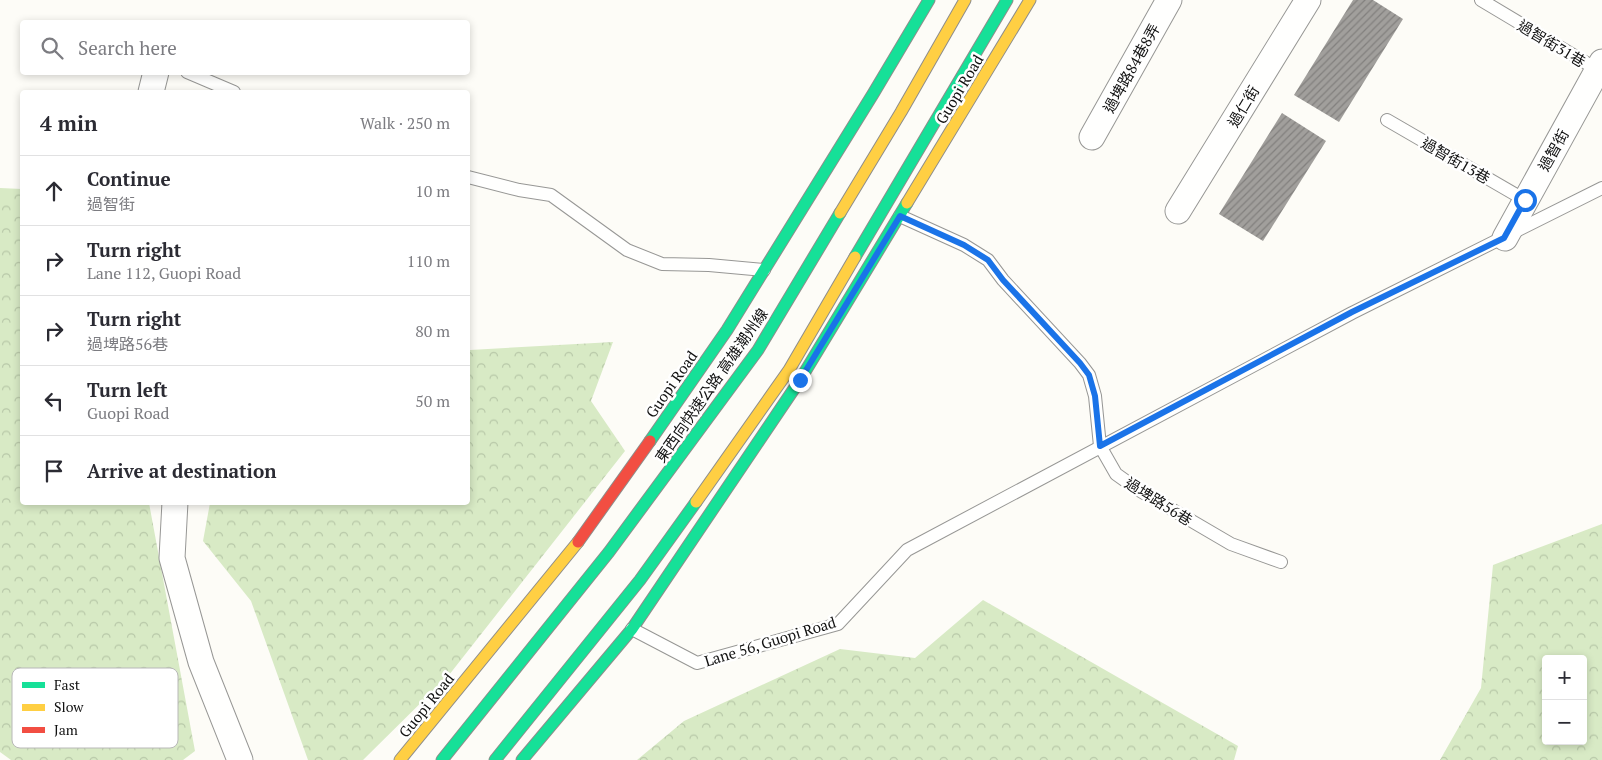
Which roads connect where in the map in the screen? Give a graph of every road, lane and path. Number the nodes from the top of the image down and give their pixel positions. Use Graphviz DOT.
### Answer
graph roads {
  1 [pos="929,0"];
  2 [pos="965,0"];
  3 [pos="1006,0"];
  4 [pos="1030,0"];
  5 [pos="1169,0"];
  6 [pos="1308,0"];
  7 [pos="1481,0"];
  8 [pos="1600,66"];
  9 [pos="155,75"];
  10 [pos="194,75"];
  11 [pos="152,90"];
  12 [pos="229,90"];
  13 [pos="1387,120"];
  14 [pos="1092,137"];
  15 [pos="470,178"];
  16 [pos="1602,188"];
  17 [pos="1525,200"];
  18 [pos="1178,211"];
  19 [pos="900,216"];
  20 [pos="1504,238"];
  21 [pos="764,270"];
  22 [pos="1100,446"];
  23 [pos="175,505"];
  24 [pos="1281,562"];
  25 [pos="632,629"];
  26 [pos="240,760"];
  27 [pos="400,760"];
  28 [pos="442,760"];
  29 [pos="495,760"];
  30 [pos="522,760"];
  1 -- 21 [label="main road, Guopi Road"];
  2 -- 28 [label="main road, 東西向快速公路 高雄潮州線"];
  3 -- 29 [label="main road"];
  4 -- 19 [label="main road, Guopi Road"];
  5 -- 14 [label="street, 過埤路84巷8弄"];
  6 -- 18 [label="street, 過仁街"];
  7 -- 8 [label="lane, 過智街31巷"];
  8 -- 17 [label="street, 過智街"];
  9 -- 11 [label="street"];
  10 -- 12 [label="lane"];
  13 -- 17 [label="lane, 過智街13巷"];
  15 -- 21 [label="lane"];
  16 -- 20 [label="lane, Lane 56, Guopi Road"];
  17 -- 20 [label="street, 過智街"];
  19 -- 22 [label="lane, 過埤路56巷"];
  19 -- 25 [label="main road, Guopi Road"];
  20 -- 22 [label="lane, Lane 56, Guopi Road"];
  21 -- 27 [label="main road, Guopi Road"];
  22 -- 24 [label="lane, 過埤路56巷"];
  22 -- 25 [label="lane, Lane 56, Guopi Road"];
  23 -- 26 [label="street"];
  25 -- 30 [label="main road, Guopi Road"];
}
